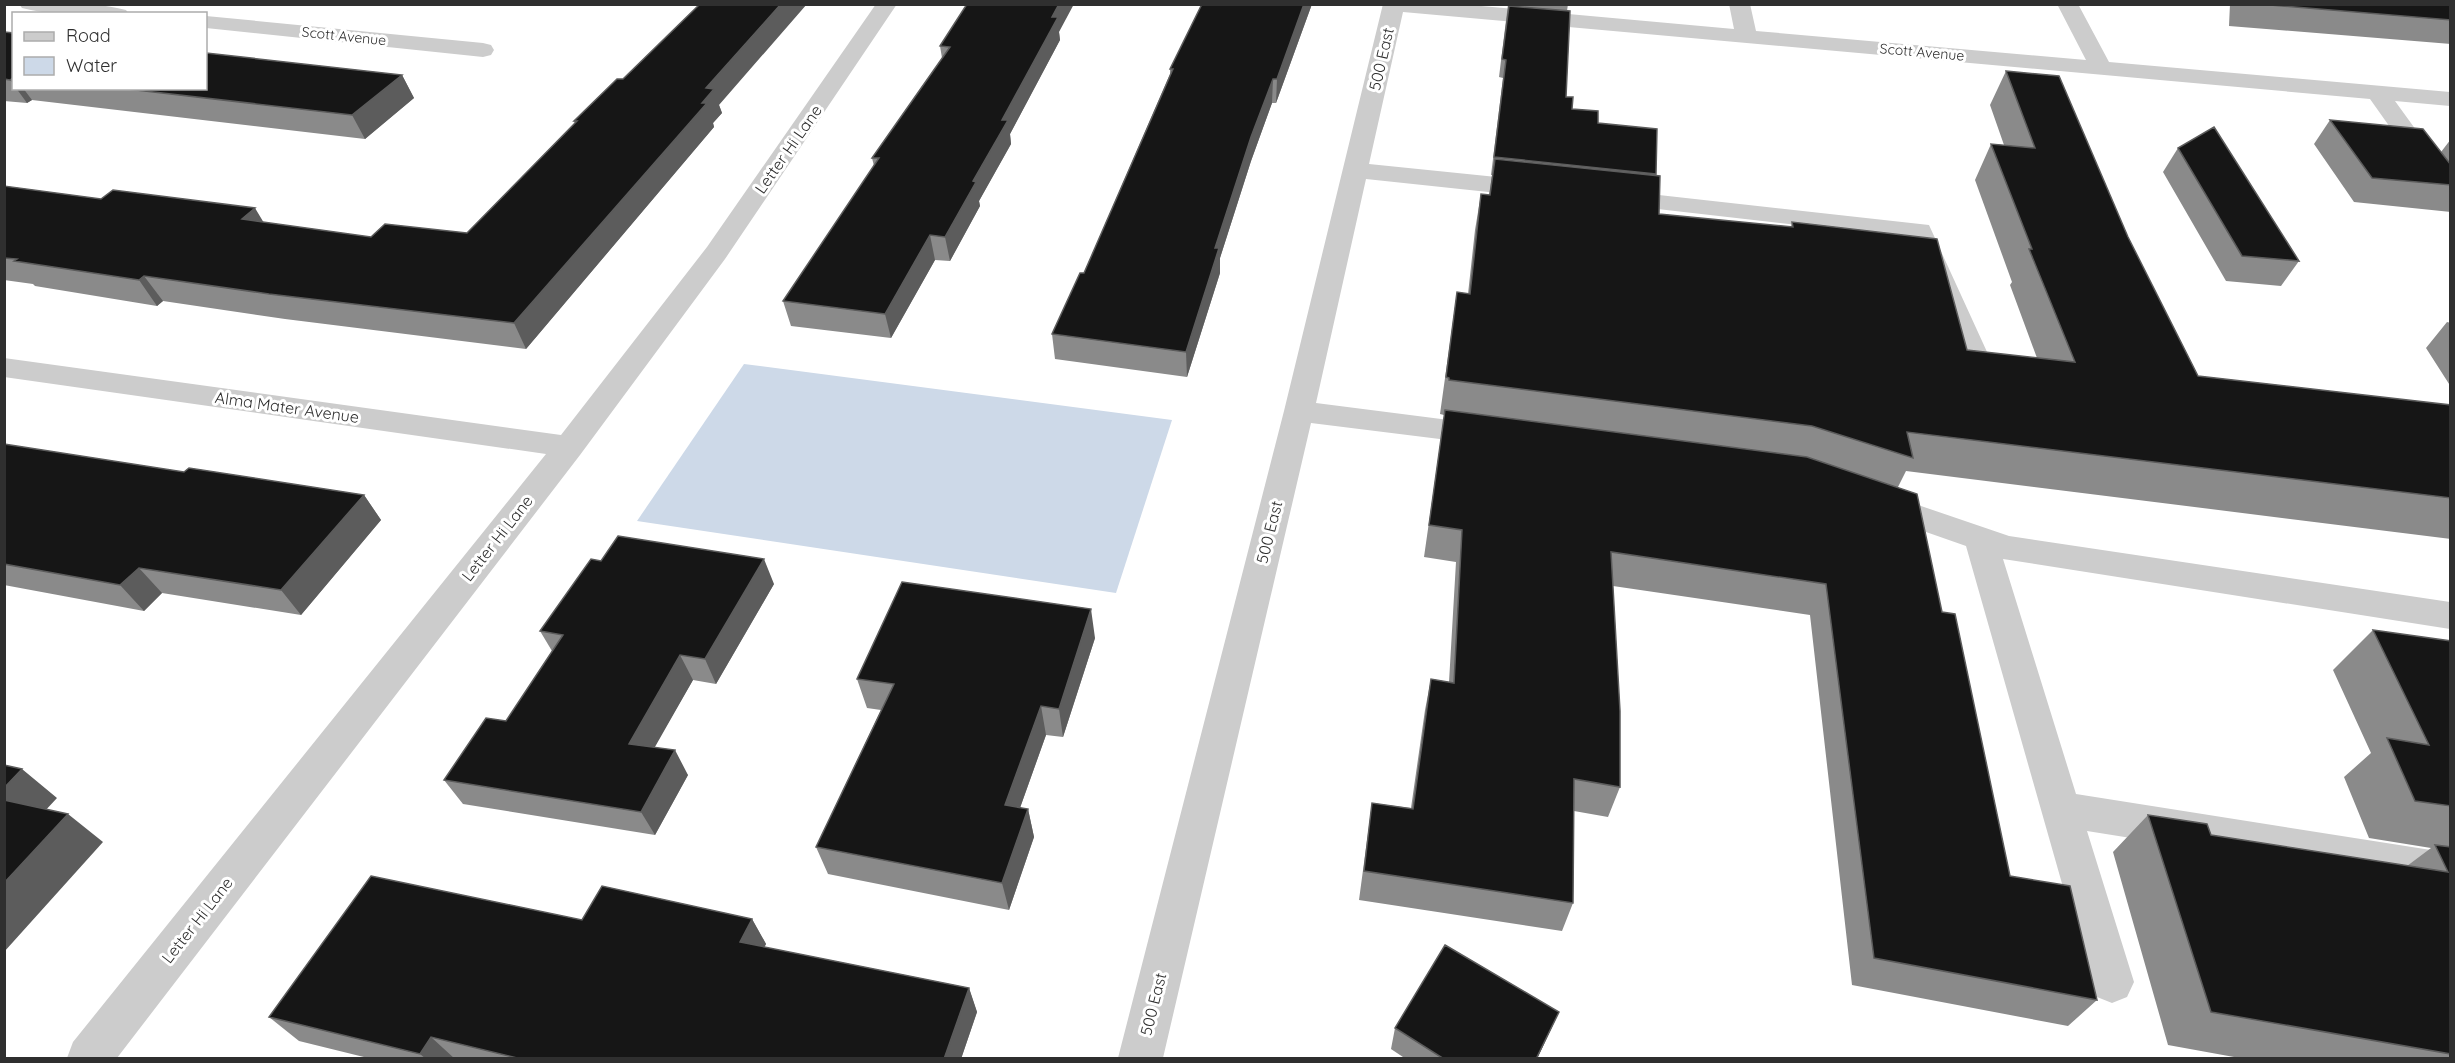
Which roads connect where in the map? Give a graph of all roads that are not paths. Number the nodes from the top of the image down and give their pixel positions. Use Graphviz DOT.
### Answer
graph roads {
  1 [pos="29,4"];
  2 [pos="887,4"];
  3 [pos="1739,4"];
  4 [pos="2067,4"];
  5 [pos="1394,5"];
  6 [pos="101,12"];
  7 [pos="207,22"];
  8 [pos="1746,36"];
  9 [pos="483,50"];
  10 [pos="2101,68"];
  11 [pos="2378,92"];
  12 [pos="2451,99"];
  13 [pos="1355,170"];
  14 [pos="1556,192"];
  15 [pos="2451,194"];
  16 [pos="1592,195"];
  17 [pos="1978,365"];
  18 [pos="4,367"];
  19 [pos="1299,411"];
  20 [pos="1522,440"];
  21 [pos="569,447"];
  22 [pos="1850,494"];
  23 [pos="1980,539"];
  24 [pos="2451,615"];
  25 [pos="2060,809"];
  26 [pos="2451,871"];
  27 [pos="2112,982"];
  28 [pos="89,1059"];
  29 [pos="1140,1059"];
  1 -- 6 [label="street"];
  2 -- 21 [label="street, Letter Hi Lane"];
  3 -- 8 [label="street"];
  4 -- 10 [label="street"];
  5 -- 8 [label="street, Scott Avenue"];
  5 -- 13 [label="street, 500 East"];
  7 -- 9 [label="street, Scott Avenue"];
  8 -- 10 [label="street, Scott Avenue"];
  10 -- 11 [label="street, Scott Avenue"];
  11 -- 12 [label="street, Scott Avenue"];
  11 -- 15 [label="street"];
  13 -- 14 [label="street"];
  13 -- 19 [label="street, 500 East"];
  16 -- 17 [label="street"];
  18 -- 21 [label="street, Alma Mater Avenue"];
  19 -- 20 [label="street"];
  19 -- 29 [label="street, 500 East"];
  21 -- 28 [label="street, Letter Hi Lane"];
  22 -- 23 [label="street"];
  23 -- 24 [label="street"];
  23 -- 25 [label="street"];
  25 -- 26 [label="street"];
  25 -- 27 [label="street"];
}
